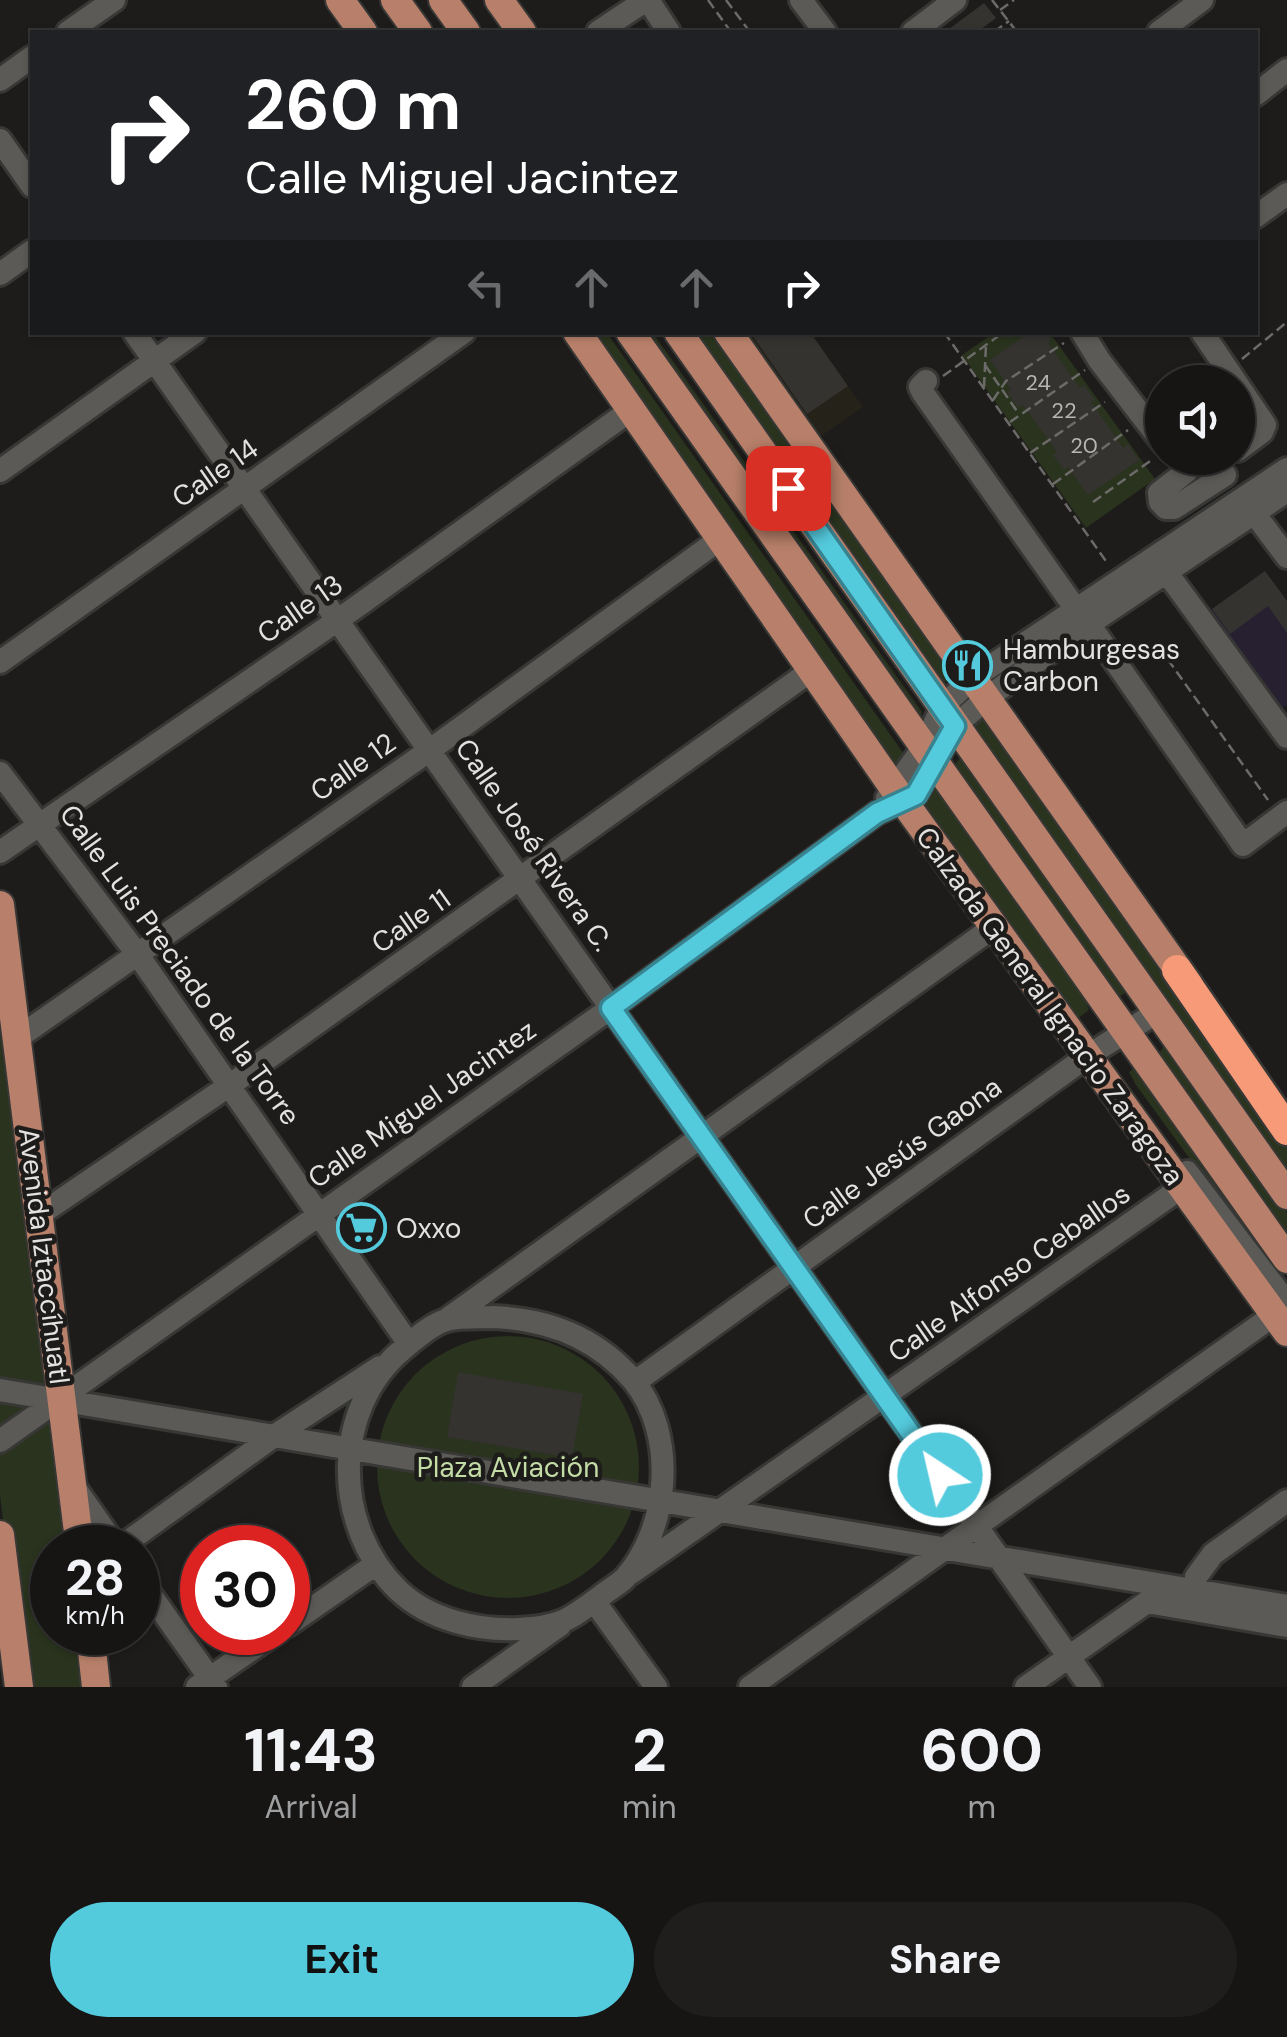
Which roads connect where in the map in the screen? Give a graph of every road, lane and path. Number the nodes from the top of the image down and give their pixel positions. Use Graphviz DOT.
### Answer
graph roads {
  1 [pos="114,0"];
  2 [pos="396,0"];
  3 [pos="443,0"];
  4 [pos="498,0"];
  5 [pos="647,0"];
  6 [pos="708,0"];
  7 [pos="726,0"];
  8 [pos="801,0"];
  9 [pos="955,0"];
  10 [pos="992,0"];
  11 [pos="1014,0"];
  12 [pos="1202,0"];
  13 [pos="1000,10"];
  14 [pos="922,17"];
  15 [pos="1009,21"];
  16 [pos="71,30"];
  17 [pos="417,30"];
  18 [pos="465,30"];
  19 [pos="520,30"];
  20 [pos="601,30"];
  21 [pos="669,30"];
  22 [pos="730,30"];
  23 [pos="748,30"];
  24 [pos="823,30"];
  25 [pos="997,30"];
  26 [pos="1016,30"];
  27 [pos="1162,30"];
  28 [pos="30,58"];
  29 [pos="1287,70"];
  30 [pos="0,80"];
  31 [pos="1258,92"];
  32 [pos="0,140"];
  33 [pos="30,183"];
  34 [pos="1287,194"];
  35 [pos="1258,216"];
  36 [pos="30,253"];
  37 [pos="0,274"];
  38 [pos="1287,322"];
  39 [pos="136,335"];
  40 [pos="191,335"];
  41 [pos="460,335"];
  42 [pos="579,335"];
  43 [pos="632,335"];
  44 [pos="680,335"];
  45 [pos="730,335"];
  46 [pos="946,335"];
  47 [pos="1000,335"];
  48 [pos="1204,335"];
  49 [pos="1073,337"];
  50 [pos="986,344"];
  51 [pos="1099,360"];
  52 [pos="964,361"];
  53 [pos="154,362"];
  54 [pos="985,364"];
  55 [pos="1225,365"];
  56 [pos="1235,365"];
  57 [pos="926,381"];
  58 [pos="984,388"];
  59 [pos="1001,388"];
  60 [pos="1123,389"];
  61 [pos="993,401"];
  62 [pos="630,410"];
  63 [pos="1255,410"];
  64 [pos="1020,415"];
  65 [pos="1144,418"];
  66 [pos="1008,423"];
  67 [pos="1255,437"];
  68 [pos="1030,453"];
  69 [pos="1145,465"];
  70 [pos="1287,468"];
  71 [pos="0,471"];
  72 [pos="1173,475"];
  73 [pos="1212,475"];
  74 [pos="1052,485"];
  75 [pos="244,489"];
  76 [pos="1287,491"];
  77 [pos="1093,502"];
  78 [pos="1254,513"];
  79 [pos="720,539"];
  80 [pos="1287,557"];
  81 [pos="1160,564"];
  82 [pos="1119,579"];
  83 [pos="1082,616"];
  84 [pos="338,620"];
  85 [pos="1159,647"];
  86 [pos="0,662"];
  87 [pos="812,670"];
  88 [pos="980,688"];
  89 [pos="948,716"];
  90 [pos="1287,736"];
  91 [pos="430,750"];
  92 [pos="929,757"];
  93 [pos="0,772"];
  94 [pos="899,795"];
  95 [pos="1284,815"];
  96 [pos="43,826"];
  97 [pos="0,852"];
  98 [pos="521,880"];
  99 [pos="0,905"];
  100 [pos="994,926"];
  101 [pos="138,956"];
  102 [pos="1177,970"];
  103 [pos="611,1008"];
  104 [pos="1158,1010"];
  105 [pos="1126,1032"];
  106 [pos="16,1039"];
  107 [pos="1088,1055"];
  108 [pos="230,1085"];
  109 [pos="1286,1109"];
  110 [pos="703,1137"];
  111 [pos="1181,1188"];
  112 [pos="1287,1195"];
  113 [pos="320,1213"];
  114 [pos="39,1215"];
  115 [pos="1240,1255"];
  116 [pos="1287,1259"];
  117 [pos="794,1268"];
  118 [pos="1283,1317"];
  119 [pos="446,1320"];
  120 [pos="409,1344"];
  121 [pos="387,1362"];
  122 [pos="634,1382"];
  123 [pos="0,1390"];
  124 [pos="886,1396"];
  125 [pos="62,1399"];
  126 [pos="274,1436"];
  127 [pos="0,1442"];
  128 [pos="348,1449"];
  129 [pos="71,1482"];
  130 [pos="661,1501"];
  131 [pos="1287,1501"];
  132 [pos="725,1509"];
  133 [pos="77,1525"];
  134 [pos="102,1525"];
  135 [pos="150,1525"];
  136 [pos="977,1528"];
  137 [pos="0,1535"];
  138 [pos="947,1549"];
  139 [pos="1040,1550"];
  140 [pos="999,1559"];
  141 [pos="376,1564"];
  142 [pos="624,1578"];
  143 [pos="1196,1578"];
  144 [pos="594,1601"];
  145 [pos="1285,1608"];
  146 [pos="5,1610"];
  147 [pos="310,1610"];
  148 [pos="160,1611"];
  149 [pos="560,1625"];
  150 [pos="93,1655"];
  151 [pos="246,1655"];
  152 [pos="1068,1657"];
  153 [pos="208,1684"];
  154 [pos="19,1687"];
  155 [pos="96,1687"];
  156 [pos="474,1687"];
  157 [pos="656,1687"];
  158 [pos="750,1687"];
  159 [pos="1026,1687"];
  160 [pos="1090,1687"];
  1 -- 16 [label="street"];
  2 -- 17 [label="main road"];
  3 -- 18 [label="main road"];
  4 -- 19 [label="main road"];
  5 -- 20 [label="street"];
  5 -- 21 [label="street"];
  6 -- 22 [label="path"];
  7 -- 23 [label="path"];
  8 -- 24 [label="street"];
  9 -- 14 [label="street"];
  10 -- 13 [label="path"];
  11 -- 13 [label="path"];
  12 -- 27 [label="street"];
  13 -- 15 [label="path"];
  15 -- 25 [label="path"];
  15 -- 26 [label="path"];
  28 -- 30 [label="street"];
  29 -- 31 [label="street"];
  32 -- 33 [label="street"];
  34 -- 35 [label="street"];
  36 -- 37 [label="street"];
  38 -- 56 [label="path"];
  39 -- 53 [label="street, Calle José Rivera C."];
  40 -- 53 [label="street"];
  41 -- 75 [label="street, Calle 14"];
  42 -- 62 [label="main road, Calzada General Ignacio Zaragoza"];
  43 -- 92 [label="main road, Calzada General Ignacio Zaragoza"];
  44 -- 89 [label="main road"];
  45 -- 88 [label="main road"];
  46 -- 52 [label="path"];
  47 -- 50 [label="path"];
  48 -- 55 [label="street"];
  49 -- 51 [label="street"];
  49 -- 59 [label="path"];
  50 -- 52 [label="path"];
  50 -- 54 [label="path"];
  51 -- 60 [label="street"];
  51 -- 64 [label="path"];
  52 -- 57 [label="path"];
  52 -- 58 [label="path"];
  53 -- 71 [label="street"];
  53 -- 75 [label="street, Calle José Rivera C."];
  54 -- 58 [label="path"];
  54 -- 59 [label="path"];
  57 -- 83 [label="street"];
  58 -- 61 [label="path"];
  59 -- 61 [label="path"];
  59 -- 64 [label="path"];
  60 -- 65 [label="street"];
  60 -- 68 [label="path"];
  61 -- 66 [label="path"];
  62 -- 79 [label="main road, Calzada General Ignacio Zaragoza"];
  62 -- 84 [label="street, Calle 13"];
  63 -- 67 [label="street"];
  64 -- 66 [label="path"];
  65 -- 74 [label="path"];
  66 -- 68 [label="path"];
  68 -- 74 [label="path"];
  69 -- 77 [label="path"];
  70 -- 81 [label="street"];
  72 -- 73 [label="street"];
  74 -- 82 [label="path"];
  75 -- 84 [label="street, Calle José Rivera C."];
  75 -- 86 [label="street, Calle 14"];
  76 -- 78 [label="street"];
  78 -- 80 [label="street"];
  78 -- 81 [label="street"];
  79 -- 87 [label="main road, Calzada General Ignacio Zaragoza"];
  79 -- 91 [label="street, Calle 12"];
  81 -- 82 [label="street"];
  81 -- 83 [label="street"];
  81 -- 90 [label="street"];
  82 -- 83 [label="street"];
  83 -- 88 [label="street"];
  83 -- 95 [label="street"];
  84 -- 91 [label="street, Calle José Rivera C."];
  84 -- 96 [label="street, Calle 13"];
  85 -- 95 [label="path"];
  87 -- 94 [label="main road, Calzada General Ignacio Zaragoza"];
  87 -- 98 [label="street, Calle 11"];
  88 -- 89 [label="street"];
  88 -- 102 [label="main road"];
  89 -- 92 [label="street, Calle Miguel Jacintez"];
  89 -- 104 [label="main road"];
  91 -- 98 [label="street, Calle José Rivera C."];
  91 -- 101 [label="street, Calle 12"];
  92 -- 94 [label="street, Calle Miguel Jacintez"];
  92 -- 105 [label="main road, Calzada General Ignacio Zaragoza"];
  93 -- 96 [label="street, Calle Luis Preciado de la Torre"];
  94 -- 100 [label="main road, Calzada General Ignacio Zaragoza"];
  94 -- 103 [label="street, Calle Miguel Jacintez"];
  96 -- 97 [label="street, Calle 13"];
  96 -- 101 [label="street, Calle Luis Preciado de la Torre"];
  98 -- 103 [label="street, Calle José Rivera C."];
  98 -- 108 [label="street, Calle 11"];
  99 -- 106 [label="main road, Avenida Iztaccíhuatl"];
  100 -- 107 [label="main road, Calzada General Ignacio Zaragoza"];
  100 -- 110 [label="street"];
  101 -- 106 [label="street, Calle 12"];
  101 -- 108 [label="street, Calle Luis Preciado de la Torre"];
  102 -- 109 [label="highway"];
  103 -- 110 [label="street, Calle José Rivera C."];
  103 -- 113 [label="street, Calle Miguel Jacintez"];
  104 -- 105 [label="street, Calle Jesús Gaona"];
  104 -- 112 [label="main road"];
  105 -- 107 [label="street, Calle Jesús Gaona"];
  105 -- 116 [label="main road, Calzada General Ignacio Zaragoza"];
  106 -- 114 [label="main road, Avenida Iztaccíhuatl"];
  107 -- 111 [label="main road, Calzada General Ignacio Zaragoza"];
  107 -- 115 [label="street"];
  107 -- 117 [label="street, Calle Jesús Gaona"];
  108 -- 113 [label="street, Calle Luis Preciado de la Torre"];
  108 -- 114 [label="street, Calle 11"];
  110 -- 117 [label="street, Calle José Rivera C."];
  110 -- 119 [label="street"];
  111 -- 115 [label="main road, Calzada General Ignacio Zaragoza"];
  111 -- 124 [label="street, Calle Alfonso Ceballos"];
  113 -- 120 [label="street, Calle Luis Preciado de la Torre"];
  113 -- 125 [label="street, Calle Miguel Jacintez"];
  114 -- 125 [label="main road, Avenida Iztaccíhuatl"];
  115 -- 118 [label="main road, Calzada General Ignacio Zaragoza"];
  117 -- 122 [label="street, Calle Jesús Gaona"];
  117 -- 124 [label="street, Calle José Rivera C."];
  118 -- 136 [label="street"];
  119 -- 120 [label="street"];
  119 -- 122 [label="street"];
  120 -- 121 [label="street"];
  121 -- 126 [label="street"];
  121 -- 128 [label="street"];
  122 -- 130 [label="street"];
  123 -- 125 [label="street"];
  124 -- 132 [label="street, Calle Alfonso Ceballos"];
  124 -- 136 [label="street, Calle José Rivera C."];
  125 -- 126 [label="street"];
  125 -- 127 [label="street, Calle Miguel Jacintez"];
  125 -- 129 [label="main road, Avenida Iztaccíhuatl"];
  126 -- 128 [label="street"];
  126 -- 135 [label="street"];
  128 -- 130 [label="street"];
  128 -- 141 [label="street"];
  129 -- 133 [label="main road, Avenida Iztaccíhuatl"];
  129 -- 134 [label="street"];
  130 -- 132 [label="street"];
  130 -- 142 [label="street"];
  131 -- 143 [label="street"];
  132 -- 138 [label="street"];
  132 -- 142 [label="street, Calle Alfonso Ceballos"];
  136 -- 138 [label="street"];
  136 -- 140 [label="street, Calle José Rivera C."];
  137 -- 146 [label="main road"];
  138 -- 140 [label="street"];
  138 -- 158 [label="street"];
  139 -- 143 [label="street"];
  140 -- 145 [label="street"];
  140 -- 152 [label="street, Calle José Rivera C."];
  141 -- 147 [label="street"];
  141 -- 149 [label="street"];
  142 -- 144 [label="street, Calle Alfonso Ceballos"];
  143 -- 145 [label="street"];
  144 -- 149 [label="street, Calle Alfonso Ceballos"];
  144 -- 157 [label="street"];
  145 -- 152 [label="street"];
  146 -- 154 [label="main road"];
  148 -- 153 [label="street"];
  149 -- 156 [label="street"];
  150 -- 155 [label="main road"];
  151 -- 153 [label="street"];
  152 -- 159 [label="street"];
  152 -- 160 [label="street, Calle José Rivera C."];
}
